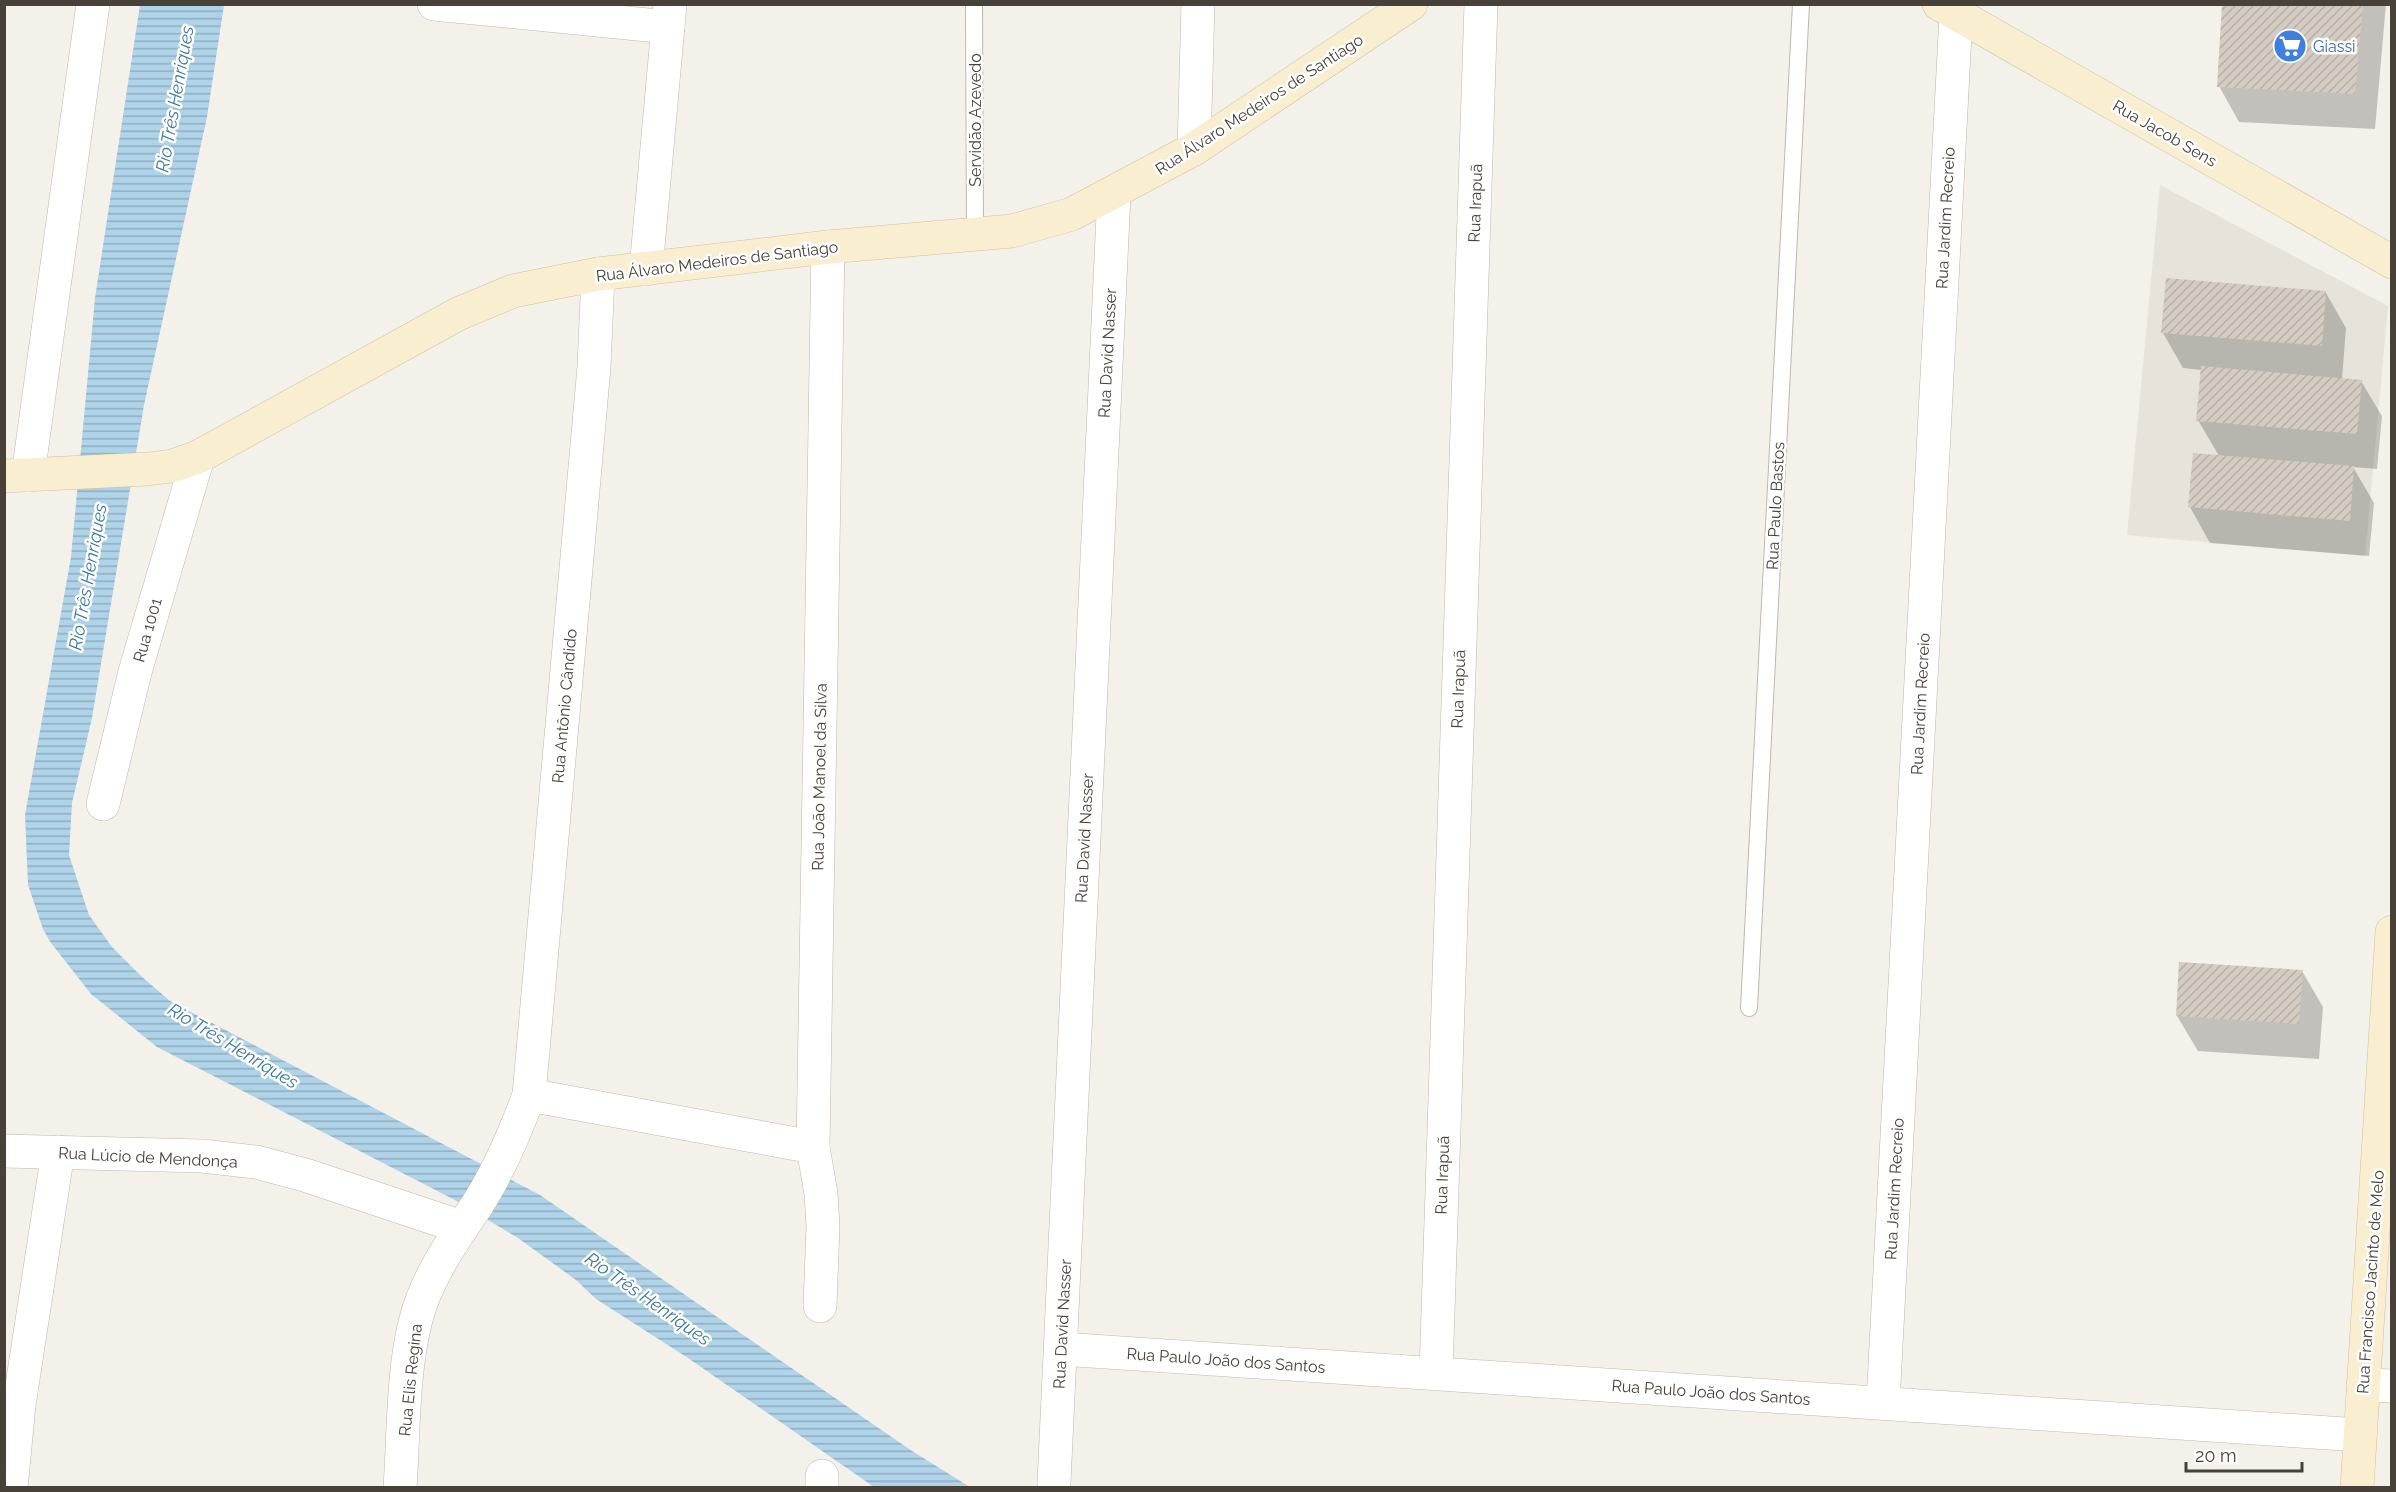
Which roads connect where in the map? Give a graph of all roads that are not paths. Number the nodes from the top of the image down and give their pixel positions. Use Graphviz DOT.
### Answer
graph roads {
  1 [pos="93,4"];
  2 [pos="434,4"];
  3 [pos="974,4"];
  4 [pos="1198,4"];
  5 [pos="1411,4"];
  6 [pos="1481,4"];
  7 [pos="1801,4"];
  8 [pos="1950,8"];
  9 [pos="669,16"];
  10 [pos="1194,149"];
  11 [pos="1114,194"];
  12 [pos="975,235"];
  13 [pos="828,247"];
  14 [pos="2391,262"];
  15 [pos="646,269"];
  16 [pos="598,274"];
  17 [pos="198,457"];
  18 [pos="29,474"];
  19 [pos="103,804"];
  20 [pos="2391,932"];
  21 [pos="1749,1008"];
  22 [pos="529,1095"];
  23 [pos="514,1135"];
  24 [pos="813,1147"];
  25 [pos="4,1151"];
  26 [pos="58,1152"];
  27 [pos="466,1220"];
  28 [pos="820,1306"];
  29 [pos="1061,1349"];
  30 [pos="1436,1373"];
  31 [pos="2377,1386"];
  32 [pos="1883,1403"];
  33 [pos="2360,1435"];
  34 [pos="1054,1483"];
  35 [pos="11,1488"];
  36 [pos="400,1488"];
  37 [pos="2357,1488"];
  1 -- 18 [label="street"];
  2 -- 9 [label="street"];
  3 -- 12 [label="lane, Servidão Azevedo"];
  4 -- 10 [label="street"];
  5 -- 10 [label="street, Rua Álvaro Medeiros de Santiago"];
  6 -- 30 [label="street, Rua Irapuã"];
  7 -- 21 [label="lane, Rua Paulo Bastos"];
  8 -- 14 [label="street, Rua Jacob Sens"];
  8 -- 32 [label="street, Rua Jardim Recreio"];
  9 -- 15 [label="street"];
  10 -- 11 [label="street, Rua Álvaro Medeiros de Santiago"];
  11 -- 12 [label="street, Rua Álvaro Medeiros de Santiago"];
  11 -- 29 [label="street, Rua David Nasser"];
  12 -- 13 [label="street, Rua Álvaro Medeiros de Santiago"];
  13 -- 15 [label="street, Rua Álvaro Medeiros de Santiago"];
  13 -- 24 [label="street, Rua João Manoel da Silva"];
  15 -- 16 [label="street, Rua Álvaro Medeiros de Santiago"];
  16 -- 17 [label="street, Rua Álvaro Medeiros de Santiago"];
  16 -- 22 [label="street, Rua Antônio Cândido"];
  17 -- 18 [label="street, Rua Álvaro Medeiros de Santiago"];
  17 -- 19 [label="street, Rua 1001"];
  20 -- 31 [label="street, Rua Francisco Jacinto de Melo"];
  22 -- 23 [label="street, Rua Antônio Cândido"];
  22 -- 24 [label="street"];
  23 -- 27 [label="street, Rua Elis Regina"];
  24 -- 28 [label="street, Rua João Manoel da Silva"];
  25 -- 26 [label="street, Rua Lúcio de Mendonça"];
  26 -- 27 [label="street, Rua Lúcio de Mendonça"];
  26 -- 35 [label="street"];
  27 -- 36 [label="street, Rua Elis Regina"];
  29 -- 30 [label="street, Rua Paulo João dos Santos"];
  29 -- 34 [label="street, Rua David Nasser"];
  30 -- 32 [label="street, Rua Paulo João dos Santos"];
  31 -- 33 [label="street, Rua Francisco Jacinto de Melo"];
  32 -- 33 [label="street, Rua Paulo João dos Santos"];
  33 -- 37 [label="street, Rua Francisco Jacinto de Melo"];
}
